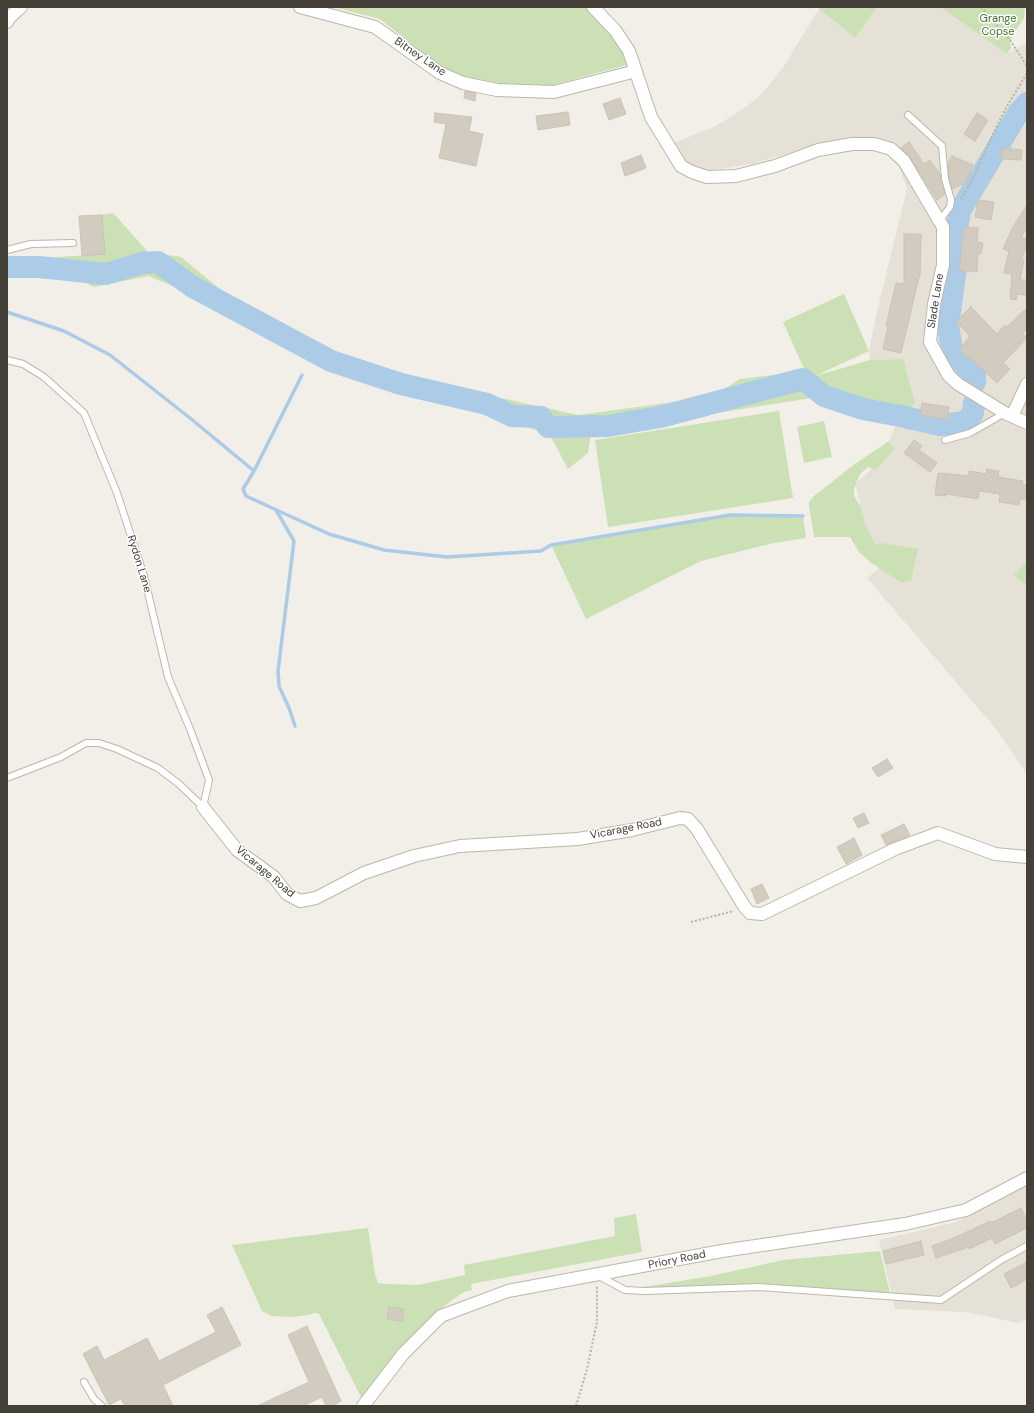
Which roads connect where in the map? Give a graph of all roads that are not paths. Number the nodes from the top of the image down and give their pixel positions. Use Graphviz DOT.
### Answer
graph roads {
  1 [pos="21,7"];
  2 [pos="300,7"];
  3 [pos="593,7"];
  4 [pos="7,22"];
  5 [pos="636,71"];
  6 [pos="908,115"];
  7 [pos="941,224"];
  8 [pos="73,243"];
  9 [pos="7,250"];
  10 [pos="7,360"];
  11 [pos="1027,384"];
  12 [pos="1008,415"];
  13 [pos="1027,423"];
  14 [pos="944,440"];
  15 [pos="7,778"];
  16 [pos="203,807"];
  17 [pos="1027,857"];
  18 [pos="1027,1178"];
  19 [pos="1027,1246"];
  20 [pos="598,1275"];
  21 [pos="84,1382"];
  22 [pos="102,1406"];
  23 [pos="364,1406"];
  1 -- 4 [label="street"];
  2 -- 5 [label="street, Bitney Lane"];
  3 -- 5 [label="street"];
  5 -- 7 [label="street"];
  6 -- 7 [label="lane"];
  7 -- 12 [label="street, Slade Lane"];
  8 -- 9 [label="lane"];
  10 -- 16 [label="lane, Rydon Lane"];
  11 -- 12 [label="street"];
  12 -- 13 [label="street, Slade Lane"];
  12 -- 14 [label="lane"];
  15 -- 16 [label="lane"];
  16 -- 17 [label="street, Vicarage Road"];
  18 -- 20 [label="street, Priory Road"];
  19 -- 20 [label="lane"];
  20 -- 23 [label="street, Priory Road"];
  21 -- 22 [label="lane"];
}
